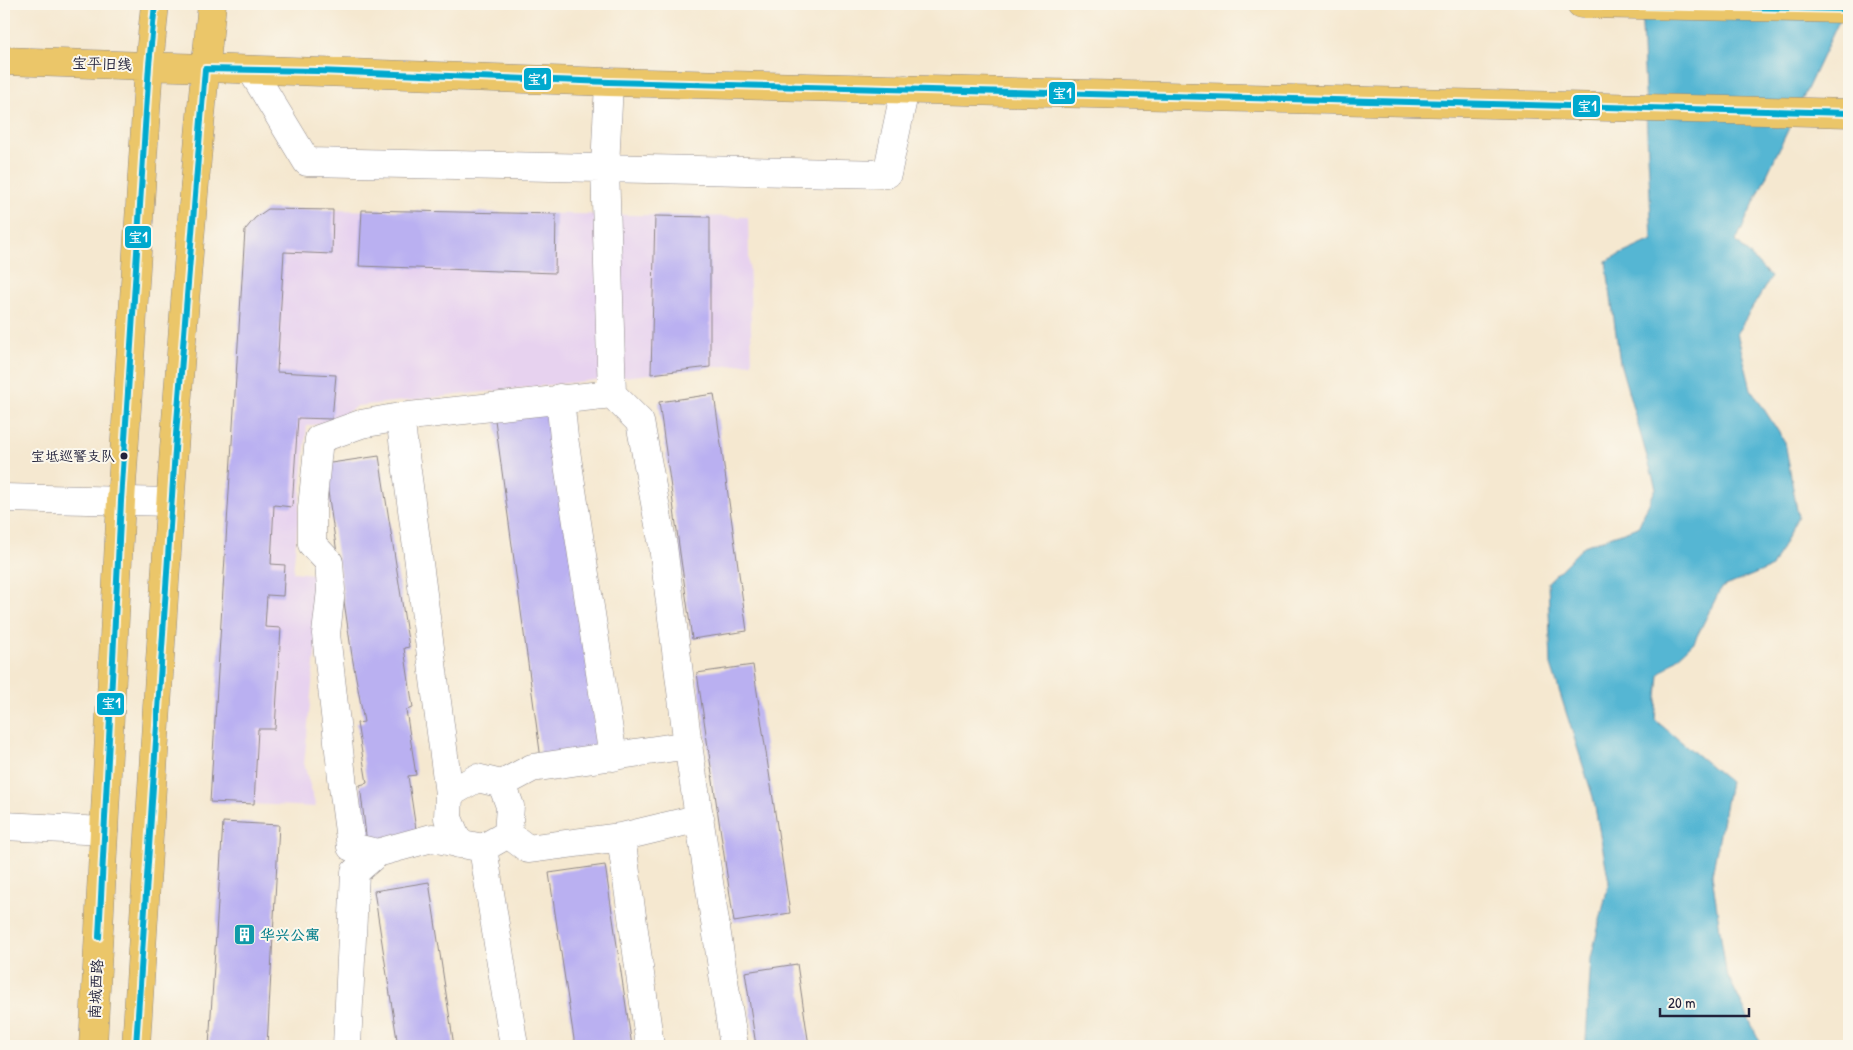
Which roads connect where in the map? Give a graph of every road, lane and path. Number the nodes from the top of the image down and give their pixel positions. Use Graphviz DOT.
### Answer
graph roads {
  1 [pos="155,4"];
  2 [pos="212,4"];
  3 [pos="1581,4"];
  4 [pos="1605,4"];
  5 [pos="1849,9"];
  6 [pos="4,61"];
  7 [pos="148,65"];
  8 [pos="205,69"];
  9 [pos="252,71"];
  10 [pos="609,82"];
  11 [pos="905,89"];
  12 [pos="1849,113"];
  13 [pos="605,168"];
  14 [pos="612,394"];
  15 [pos="560,398"];
  16 [pos="400,417"];
  17 [pos="4,498"];
  18 [pos="121,501"];
  19 [pos="170,502"];
  20 [pos="689,746"];
  21 [pos="613,756"];
  22 [pos="502,784"];
  23 [pos="449,794"];
  24 [pos="700,818"];
  25 [pos="4,826"];
  26 [pos="104,831"];
  27 [pos="508,834"];
  28 [pos="621,837"];
  29 [pos="471,846"];
  30 [pos="377,853"];
  31 [pos="93,1046"];
  32 [pos="136,1046"];
  33 [pos="347,1046"];
  34 [pos="514,1046"];
  35 [pos="650,1046"];
  36 [pos="734,1046"];
  1 -- 7 [label="main road, 南城西路"];
  2 -- 8 [label="main road"];
  3 -- 4 [label="main road"];
  4 -- 5 [label="main road"];
  6 -- 7 [label="main road, 宝平旧线"];
  7 -- 8 [label="main road, 宝平旧线"];
  7 -- 18 [label="main road, 南城西路"];
  8 -- 9 [label="main road, 宝平旧线"];
  8 -- 19 [label="main road"];
  9 -- 10 [label="main road, 宝平旧线"];
  9 -- 13 [label="street"];
  10 -- 11 [label="main road, 宝平旧线"];
  10 -- 13 [label="street"];
  11 -- 12 [label="main road, 宝平旧线"];
  11 -- 13 [label="street"];
  13 -- 14 [label="street"];
  14 -- 15 [label="street"];
  14 -- 20 [label="street"];
  15 -- 16 [label="street"];
  15 -- 21 [label="street"];
  16 -- 23 [label="street"];
  16 -- 30 [label="street"];
  17 -- 18 [label="street"];
  18 -- 19 [label="street"];
  18 -- 26 [label="main road, 南城西路"];
  19 -- 32 [label="main road"];
  20 -- 21 [label="street"];
  20 -- 24 [label="street"];
  21 -- 22 [label="street"];
  22 -- 23 [label="street"];
  22 -- 27 [label="street"];
  23 -- 29 [label="street"];
  24 -- 28 [label="street"];
  24 -- 36 [label="street"];
  25 -- 26 [label="street"];
  26 -- 31 [label="main road, 南城西路"];
  27 -- 28 [label="street"];
  27 -- 29 [label="street"];
  28 -- 35 [label="street"];
  29 -- 30 [label="street"];
  29 -- 34 [label="street"];
  30 -- 33 [label="street"];
}
